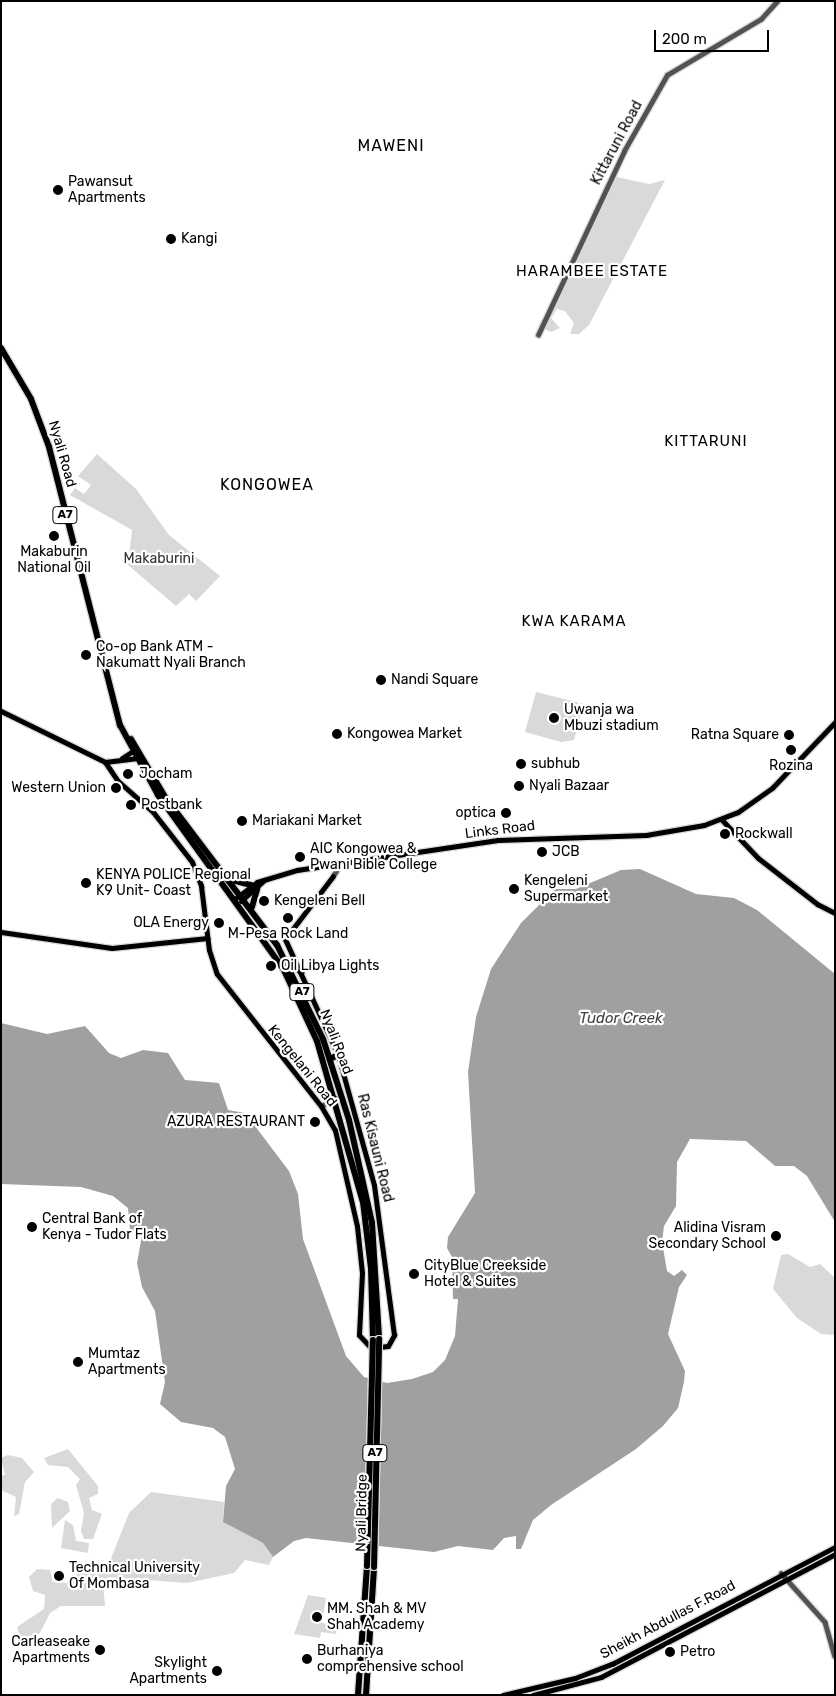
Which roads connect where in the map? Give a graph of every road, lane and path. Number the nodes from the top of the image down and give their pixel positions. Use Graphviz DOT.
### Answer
graph roads {
  1 [pos="776,1"];
  2 [pos="538,335"];
  3 [pos="1,348"];
  4 [pos="1,711"];
  5 [pos="835,722"];
  6 [pos="134,750"];
  7 [pos="122,758"];
  8 [pos="139,759"];
  9 [pos="105,762"];
  10 [pos="735,813"];
  11 [pos="722,820"];
  12 [pos="733,831"];
  13 [pos="339,866"];
  14 [pos="331,867"];
  15 [pos="333,876"];
  16 [pos="231,879"];
  17 [pos="254,887"];
  18 [pos="240,898"];
  19 [pos="252,907"];
  20 [pos="835,913"];
  21 [pos="1,932"];
  22 [pos="207,938"];
  23 [pos="285,960"];
  24 [pos="302,972"];
  25 [pos="338,1054"];
  26 [pos="330,1059"];
  27 [pos="336,1098"];
  28 [pos="321,1106"];
  29 [pos="359,1338"];
  30 [pos="376,1340"];
  31 [pos="835,1547"];
  32 [pos="835,1554"];
  33 [pos="371,1566"];
  34 [pos="783,1571"];
  35 [pos="790,1576"];
  36 [pos="784,1579"];
  37 [pos="792,1587"];
  38 [pos="835,1656"];
  39 [pos="510,1694"];
  40 [pos="358,1695"];
  41 [pos="366,1695"];
  42 [pos="504,1695"];
  43 [pos="533,1695"];
  1 -- 2 [label="street, Kittaruni Road"];
  3 -- 6 [label="highway, Nyali Road / A7"];
  4 -- 9 [label="main road"];
  5 -- 10 [label="main road"];
  6 -- 7 [label="main road"];
  6 -- 8 [label="highway, Nyali Road / A7"];
  7 -- 8 [label="main road"];
  7 -- 9 [label="main road"];
  8 -- 16 [label="highway, Nyali Road / A7"];
  8 -- 18 [label="highway, Nyali Road / A7"];
  9 -- 22 [label="main road, Kengelani Road"];
  10 -- 11 [label="main road, Links Road"];
  10 -- 12 [label="main road"];
  11 -- 12 [label="main road"];
  11 -- 13 [label="main road, Links Road"];
  12 -- 20 [label="main road"];
  13 -- 14 [label="main road, Links Road"];
  13 -- 15 [label="street, Ras Kisauni Road"];
  14 -- 15 [label="street"];
  14 -- 17 [label="main road, Links Road"];
  15 -- 24 [label="main road, Ras Kisauni Road"];
  16 -- 17 [label="highway"];
  16 -- 18 [label="highway, Nyali Road / A7"];
  17 -- 18 [label="main road, Links Road"];
  17 -- 19 [label="highway"];
  18 -- 19 [label="highway, Nyali Road / A7"];
  18 -- 27 [label="highway, Nyali Road / A7"];
  19 -- 23 [label="highway, Nyali Road / A7"];
  21 -- 22 [label="main road"];
  22 -- 28 [label="main road, Kengelani Road"];
  23 -- 24 [label="highway"];
  23 -- 26 [label="highway, Nyali Road / A7"];
  24 -- 25 [label="main road, Ras Kisauni Road"];
  25 -- 26 [label="highway"];
  25 -- 29 [label="main road, Ras Kisauni Road"];
  26 -- 30 [label="highway, Nyali Road / A7"];
  27 -- 28 [label="street"];
  27 -- 30 [label="highway, Nyali Road / A7"];
  28 -- 29 [label="main road, Kengelani Road"];
  30 -- 33 [label="highway, Nyali Bridge / A7, bridge"];
  31 -- 34 [label="main road, Sheikh Abdullas F.Road"];
  32 -- 35 [label="main road, Sheikh Abdullas F.Road"];
  33 -- 40 [label="highway, A7"];
  33 -- 41 [label="highway, A7"];
  34 -- 35 [label="street"];
  34 -- 36 [label="street"];
  34 -- 39 [label="main road, Sheikh Abdullas F.Road"];
  35 -- 36 [label="main road, Sheikh Abdullas F.Road"];
  35 -- 37 [label="street"];
  36 -- 37 [label="street"];
  36 -- 43 [label="main road, Sheikh Abdullas F.Road"];
  37 -- 38 [label="street"];
  39 -- 42 [label="main road, Sheikh Abdullas F.Road"];
}
